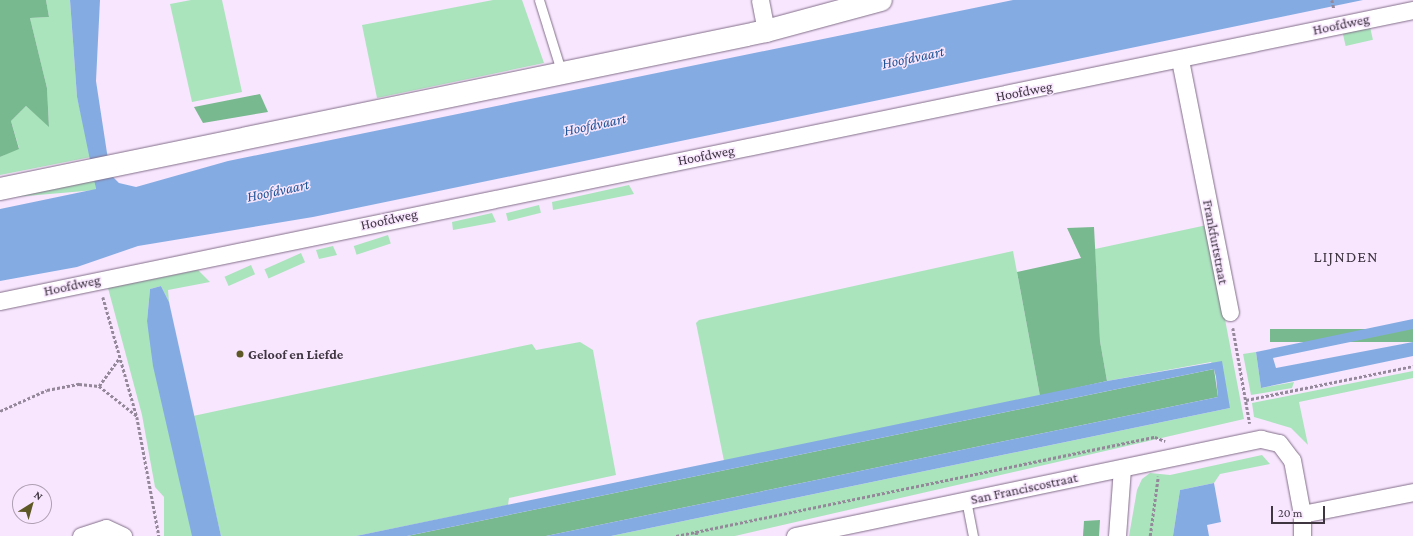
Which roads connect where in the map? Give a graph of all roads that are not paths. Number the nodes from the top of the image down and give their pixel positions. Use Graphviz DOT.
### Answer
graph roads {
  1 [pos="540,0"];
  2 [pos="760,0"];
  3 [pos="881,0"];
  4 [pos="1413,10"];
  5 [pos="766,31"];
  6 [pos="1180,60"];
  7 [pos="562,74"];
  8 [pos="0,189"];
  9 [pos="0,301"];
  10 [pos="1230,312"];
  11 [pos="1122,468"];
  12 [pos="1413,492"];
  13 [pos="966,500"];
  14 [pos="1302,514"];
  15 [pos="803,535"];
  16 [pos="80,536"];
  17 [pos="123,536"];
  18 [pos="973,536"];
  19 [pos="1117,536"];
  20 [pos="1302,536"];
  1 -- 7 [label="lane"];
  2 -- 5 [label="street"];
  3 -- 5 [label="street"];
  4 -- 6 [label="street, Hoofdweg"];
  5 -- 7 [label="street"];
  6 -- 9 [label="street, Hoofdweg"];
  6 -- 10 [label="street, Frankfurtstraat"];
  7 -- 8 [label="street"];
  11 -- 13 [label="street, San Franciscostraat"];
  11 -- 14 [label="street, San Franciscostraat"];
  11 -- 19 [label="street"];
  12 -- 14 [label="street"];
  13 -- 15 [label="street, San Franciscostraat"];
  13 -- 18 [label="lane"];
  14 -- 20 [label="street"];
  16 -- 17 [label="street"];
}
